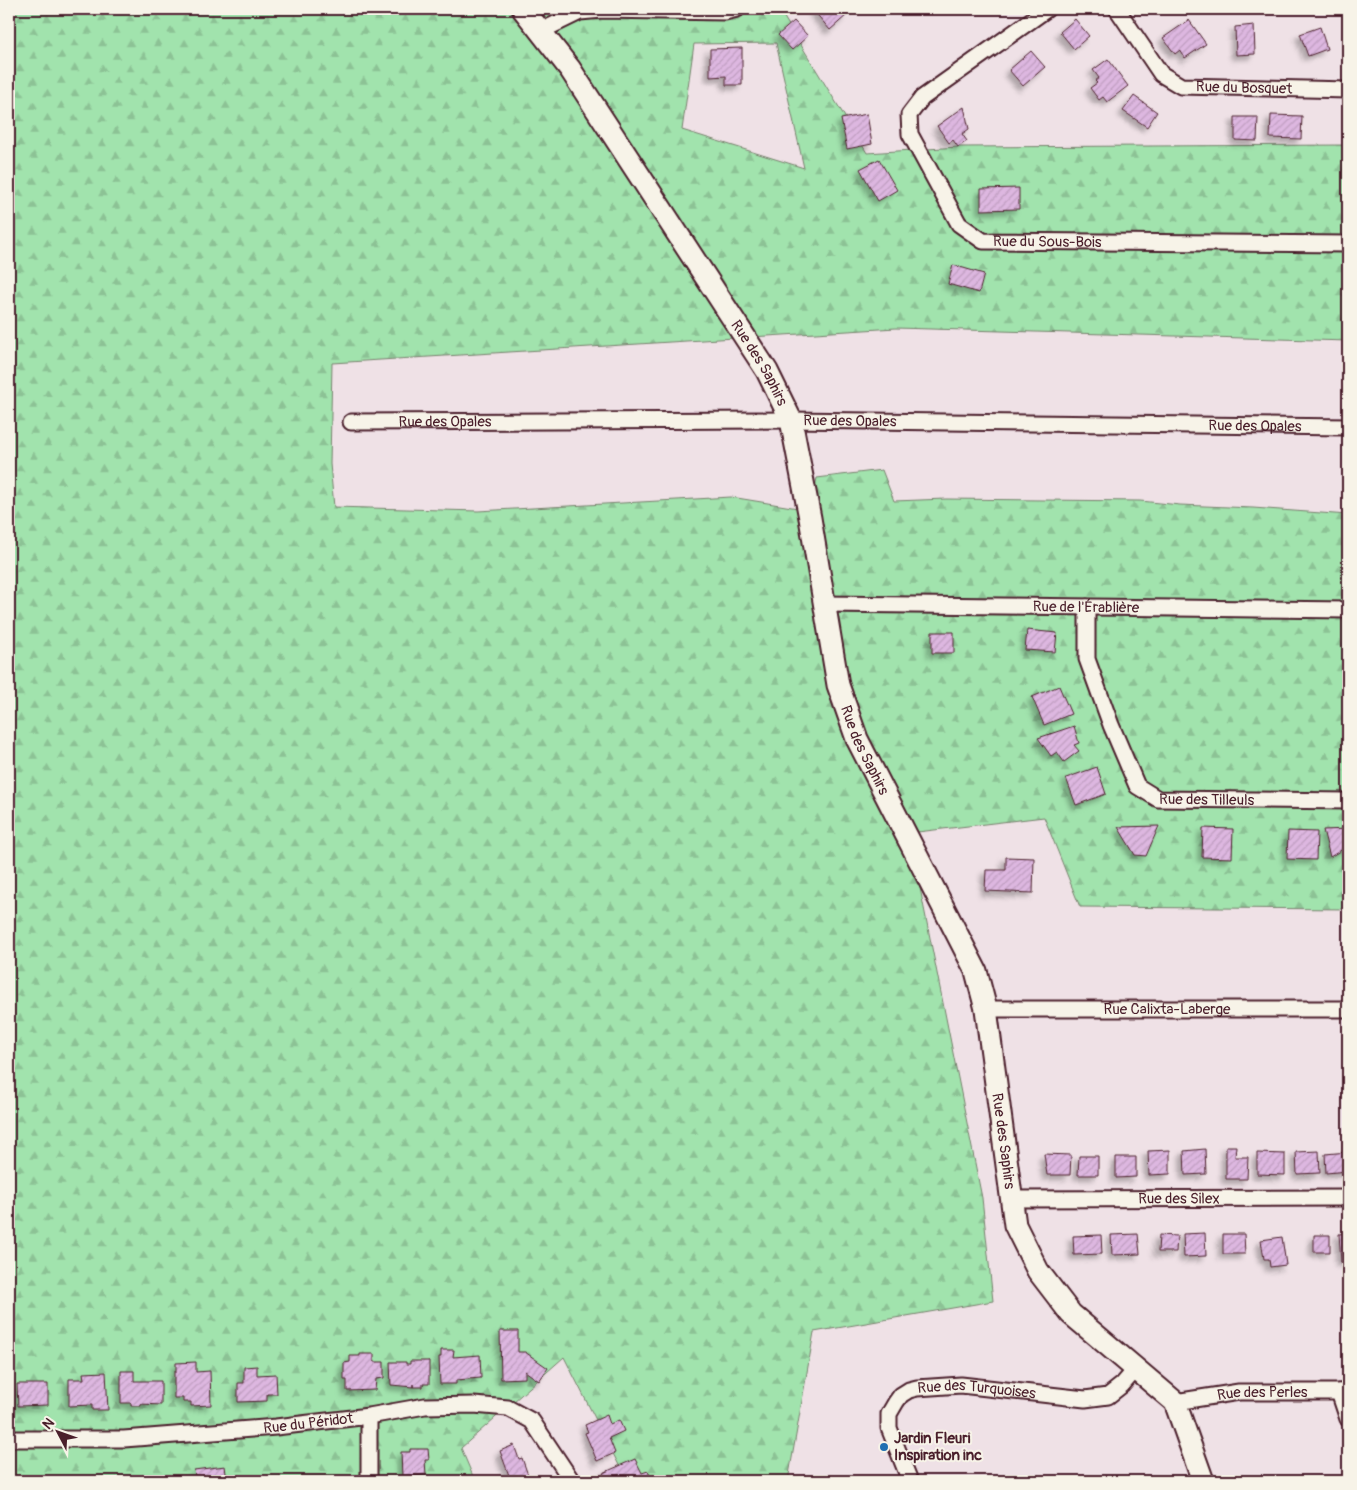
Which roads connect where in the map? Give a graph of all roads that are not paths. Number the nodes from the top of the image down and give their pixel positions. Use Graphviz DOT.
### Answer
graph roads {
  1 [pos="522,9"];
  2 [pos="737,9"];
  3 [pos="1047,9"];
  4 [pos="1117,9"];
  5 [pos="541,31"];
  6 [pos="1348,90"];
  7 [pos="1348,244"];
  8 [pos="791,420"];
  9 [pos="351,422"];
  10 [pos="1348,427"];
  11 [pos="825,604"];
  12 [pos="1087,607"];
  13 [pos="1348,610"];
  14 [pos="1348,801"];
  15 [pos="986,1009"];
  16 [pos="1348,1009"];
  17 [pos="1348,1198"];
  18 [pos="1010,1199"];
  19 [pos="1136,1369"];
  20 [pos="1344,1392"];
  21 [pos="1175,1402"];
  22 [pos="369,1416"];
  23 [pos="1348,1419"];
  24 [pos="9,1440"];
  25 [pos="369,1481"];
  26 [pos="572,1481"];
  27 [pos="910,1481"];
  28 [pos="1203,1481"];
  1 -- 5 [label="street, Rue des Saphirs"];
  2 -- 5 [label="street"];
  3 -- 7 [label="street, Rue du Sous-Bois"];
  4 -- 6 [label="street, Rue du Bosquet"];
  5 -- 8 [label="street, Rue des Saphirs"];
  8 -- 9 [label="street, Rue des Opales"];
  8 -- 10 [label="street, Rue des Opales"];
  8 -- 11 [label="street, Rue des Saphirs"];
  11 -- 12 [label="street, Rue de l'Érablière"];
  11 -- 15 [label="street, Rue des Saphirs"];
  12 -- 13 [label="street, Rue de l'Érablière"];
  12 -- 14 [label="street, Rue des Tilleuls"];
  15 -- 16 [label="street, Rue Calixta-Laberge"];
  15 -- 18 [label="street, Rue des Saphirs"];
  17 -- 18 [label="street, Rue des Silex"];
  18 -- 19 [label="street, Rue des Saphirs"];
  19 -- 21 [label="street, Rue des Saphirs"];
  19 -- 27 [label="street, Rue des Turquoises"];
  20 -- 21 [label="street, Rue des Perles"];
  20 -- 23 [label="street"];
  21 -- 28 [label="street"];
  22 -- 24 [label="street, Rue du Péridot"];
  22 -- 25 [label="street"];
  22 -- 26 [label="street, Rue du Péridot"];
}
